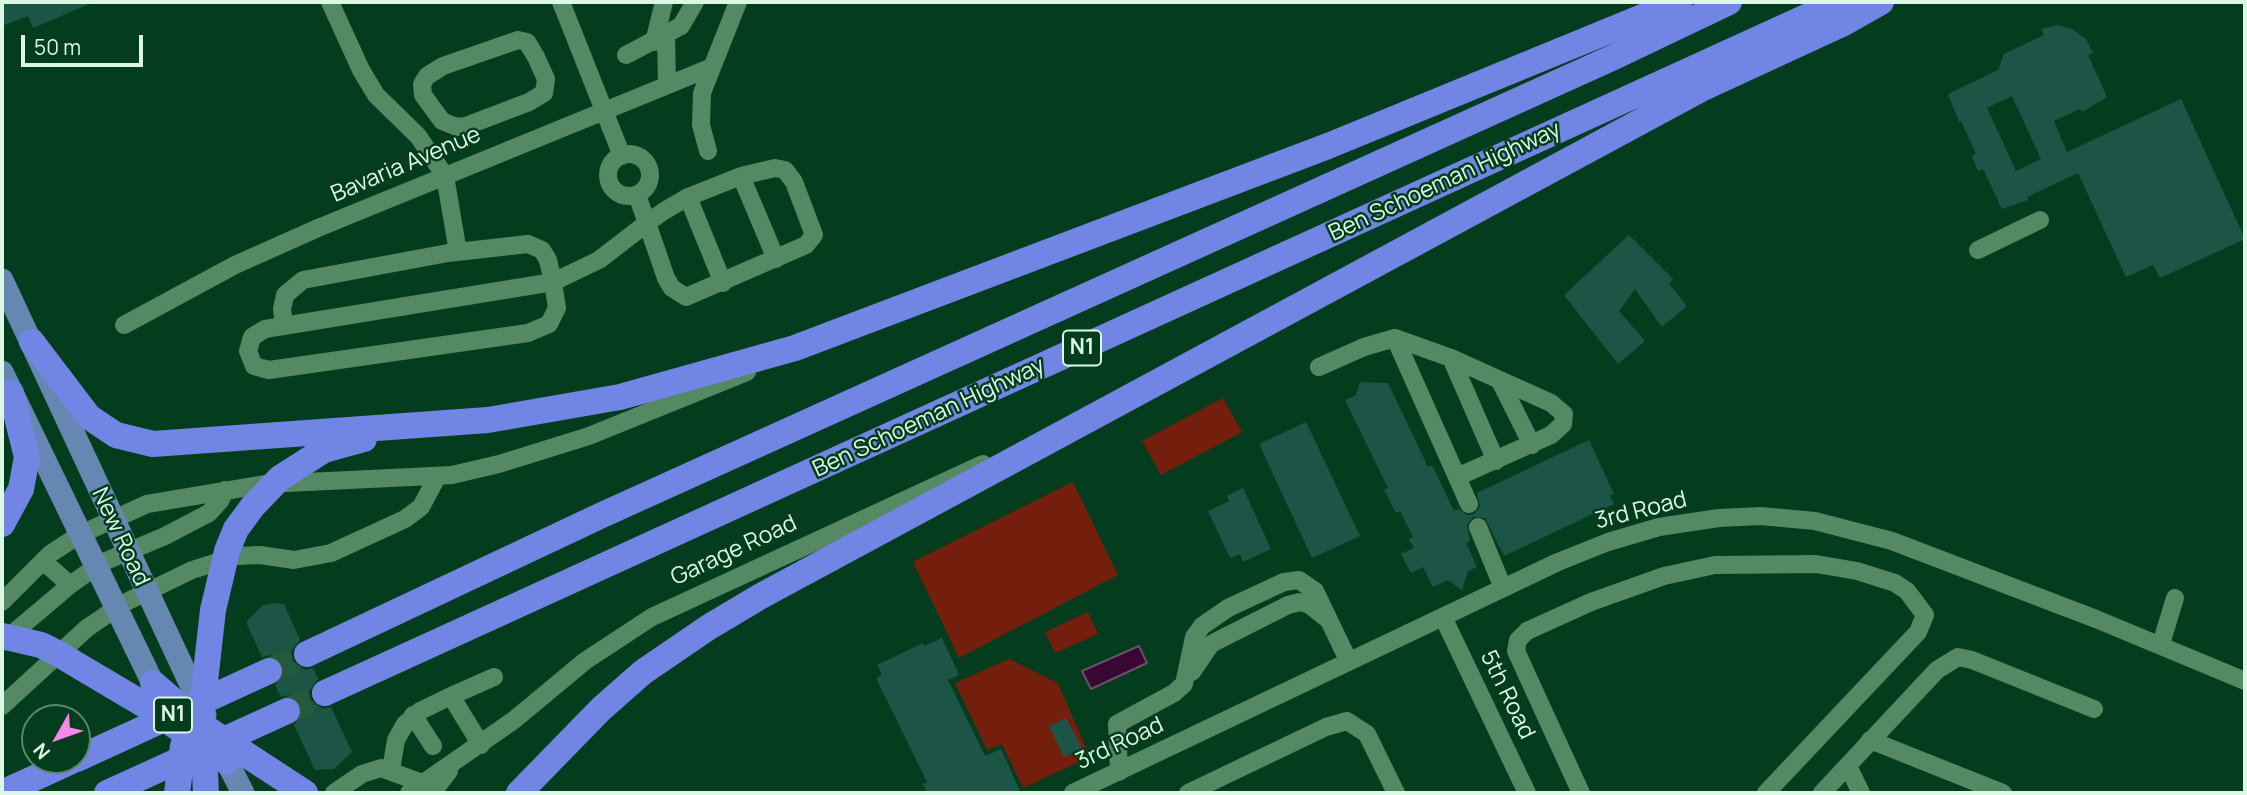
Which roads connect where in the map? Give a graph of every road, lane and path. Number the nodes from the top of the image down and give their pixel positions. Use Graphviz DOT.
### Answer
graph roads {
  1 [pos="330,2"];
  2 [pos="561,2"];
  3 [pos="664,2"];
  4 [pos="695,2"];
  5 [pos="738,2"];
  6 [pos="1679,2"];
  7 [pos="1729,2"];
  8 [pos="1839,2"];
  9 [pos="1881,2"];
  10 [pos="660,39"];
  11 [pos="626,55"];
  12 [pos="712,67"];
  13 [pos="667,85"];
  14 [pos="605,109"];
  15 [pos="442,121"];
  16 [pos="418,136"];
  17 [pos="708,151"];
  18 [pos="622,156"];
  19 [pos="445,176"];
  20 [pos="741,176"];
  21 [pos="637,195"];
  22 [pos="688,197"];
  23 [pos="2040,220"];
  24 [pos="648,223"];
  25 [pos="1978,250"];
  26 [pos="458,252"];
  27 [pos="776,259"];
  28 [pos="2,280"];
  29 [pos="553,282"];
  30 [pos="723,283"];
  31 [pos="124,325"];
  32 [pos="284,325"];
  33 [pos="1395,338"];
  34 [pos="32,342"];
  35 [pos="795,348"];
  36 [pos="1451,358"];
  37 [pos="1319,367"];
  38 [pos="1500,380"];
  39 [pos="7,383"];
  40 [pos="435,425"];
  41 [pos="1059,435"];
  42 [pos="1532,445"];
  43 [pos="1496,460"];
  44 [pos="437,477"];
  45 [pos="1457,477"];
  46 [pos="225,490"];
  47 [pos="1469,504"];
  48 [pos="2,524"];
  49 [pos="1478,527"];
  50 [pos="43,561"];
  51 [pos="69,585"];
  52 [pos="1503,588"];
  53 [pos="2175,598"];
  54 [pos="2,602"];
  55 [pos="1443,617"];
  56 [pos="2,636"];
  57 [pos="2,644"];
  58 [pos="2161,644"];
  59 [pos="307,654"];
  60 [pos="1349,662"];
  61 [pos="269,671"];
  62 [pos="494,677"];
  63 [pos="188,679"];
  64 [pos="2245,681"];
  65 [pos="153,683"];
  66 [pos="325,694"];
  67 [pos="451,696"];
  68 [pos="6,697"];
  69 [pos="2094,709"];
  70 [pos="287,711"];
  71 [pos="414,715"];
  72 [pos="193,728"];
  73 [pos="1871,740"];
  74 [pos="481,745"];
  75 [pos="433,746"];
  76 [pos="91,752"];
  77 [pos="227,762"];
  78 [pos="1847,766"];
  79 [pos="391,770"];
  80 [pos="1119,772"];
  81 [pos="43,774"];
  82 [pos="527,785"];
  83 [pos="421,790"];
  84 [pos="2,793"];
  85 [pos="107,793"];
  86 [pos="177,793"];
  87 [pos="206,793"];
  88 [pos="243,793"];
  89 [pos="304,793"];
  90 [pos="334,793"];
  91 [pos="512,793"];
  92 [pos="1073,793"];
  93 [pos="1188,793"];
  94 [pos="1396,793"];
  95 [pos="1527,793"];
  96 [pos="1581,793"];
  97 [pos="1766,793"];
  98 [pos="1822,793"];
  99 [pos="1861,793"];
  100 [pos="2003,793"];
  1 -- 16 [label="street"];
  2 -- 14 [label="street"];
  3 -- 10 [label="street"];
  4 -- 10 [label="street"];
  5 -- 12 [label="street"];
  6 -- 35 [label="highway"];
  7 -- 59 [label="highway, Ben Schoeman Highway / N1"];
  8 -- 66 [label="highway, Ben Schoeman Highway / N1"];
  9 -- 41 [label="highway"];
  10 -- 11 [label="street"];
  10 -- 13 [label="street"];
  12 -- 13 [label="street, Bavaria Avenue"];
  12 -- 17 [label="street"];
  13 -- 14 [label="street, Bavaria Avenue"];
  14 -- 18 [label="street"];
  14 -- 19 [label="street, Bavaria Avenue"];
  15 -- 15 [label="street"];
  15 -- 16 [label="street"];
  16 -- 19 [label="street"];
  18 -- 21 [label="street"];
  18 -- 21 [label="street"];
  19 -- 26 [label="street"];
  19 -- 31 [label="street, Bavaria Avenue"];
  20 -- 22 [label="street"];
  20 -- 27 [label="street"];
  20 -- 27 [label="street"];
  21 -- 24 [label="street"];
  22 -- 24 [label="street"];
  22 -- 30 [label="street"];
  23 -- 25 [label="street"];
  24 -- 29 [label="street"];
  24 -- 30 [label="street"];
  26 -- 29 [label="street"];
  26 -- 32 [label="street"];
  27 -- 30 [label="street"];
  28 -- 34 [label="main road, New Road"];
  29 -- 32 [label="street"];
  29 -- 32 [label="street"];
  33 -- 36 [label="street"];
  33 -- 37 [label="street"];
  33 -- 45 [label="street"];
  34 -- 40 [label="highway"];
  34 -- 63 [label="main road, New Road"];
  35 -- 40 [label="highway"];
  35 -- 44 [label="street"];
  36 -- 38 [label="street"];
  36 -- 43 [label="street"];
  38 -- 42 [label="street"];
  38 -- 42 [label="street"];
  39 -- 48 [label="highway"];
  39 -- 65 [label="main road, New Road"];
  40 -- 72 [label="highway"];
  41 -- 74 [label="street, Garage Road"];
  41 -- 82 [label="highway"];
  42 -- 43 [label="street"];
  43 -- 45 [label="street"];
  44 -- 46 [label="street"];
  44 -- 68 [label="street"];
  45 -- 47 [label="street"];
  46 -- 50 [label="street"];
  46 -- 51 [label="street"];
  49 -- 52 [label="street"];
  50 -- 51 [label="street"];
  50 -- 54 [label="street"];
  51 -- 57 [label="street"];
  52 -- 55 [label="street, 3rd Road"];
  52 -- 58 [label="street, 3rd Road"];
  53 -- 58 [label="street"];
  55 -- 60 [label="street, 3rd Road"];
  55 -- 95 [label="street, 5th Road"];
  56 -- 72 [label="highway"];
  58 -- 64 [label="street, 3rd Road"];
  60 -- 80 [label="street, 3rd Road"];
  60 -- 80 [label="street"];
  61 -- 76 [label="highway, N1"];
  62 -- 67 [label="street"];
  63 -- 72 [label="highway"];
  65 -- 72 [label="highway"];
  67 -- 71 [label="street"];
  67 -- 74 [label="street"];
  69 -- 73 [label="street"];
  70 -- 85 [label="highway, N1"];
  71 -- 75 [label="street"];
  71 -- 79 [label="street"];
  72 -- 77 [label="highway"];
  72 -- 86 [label="highway"];
  72 -- 87 [label="highway"];
  72 -- 89 [label="highway"];
  73 -- 78 [label="street"];
  73 -- 100 [label="street"];
  74 -- 83 [label="street, Garage Road"];
  77 -- 88 [label="main road"];
  78 -- 98 [label="street"];
  78 -- 99 [label="street"];
  79 -- 83 [label="street"];
  79 -- 90 [label="street"];
  80 -- 92 [label="street, 3rd Road"];
  81 -- 84 [label="highway, N1"];
  82 -- 91 [label="highway"];
  93 -- 94 [label="street"];
  96 -- 97 [label="street"];
}
